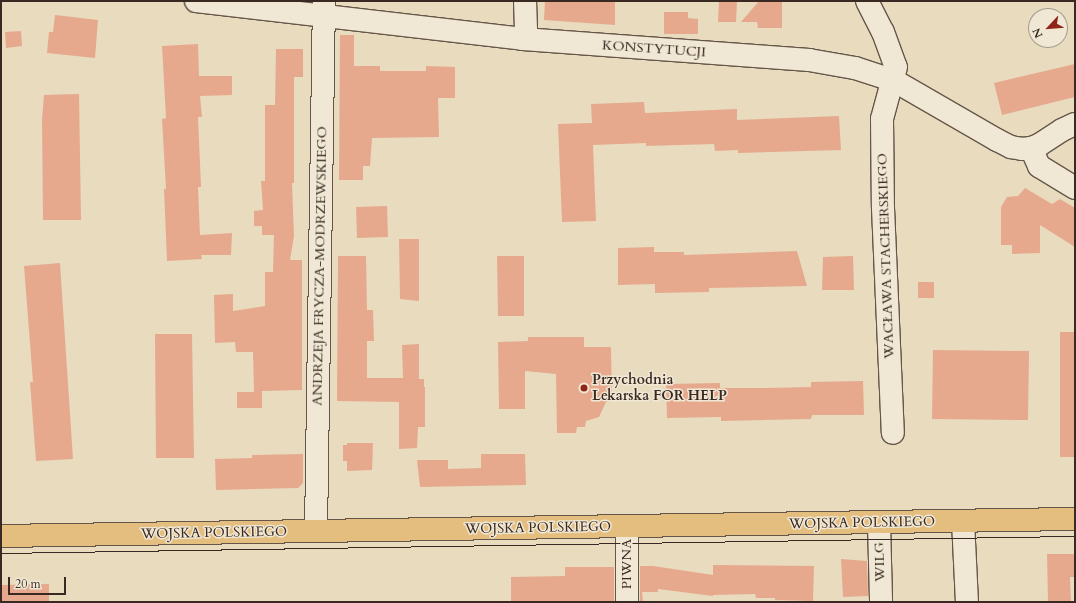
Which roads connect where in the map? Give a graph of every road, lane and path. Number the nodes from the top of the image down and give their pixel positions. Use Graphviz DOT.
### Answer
graph roads {
  1 [pos="196,1"];
  2 [pos="525,1"];
  3 [pos="867,1"];
  4 [pos="324,8"];
  5 [pos="523,39"];
  6 [pos="893,80"];
  7 [pos="1075,124"];
  8 [pos="1032,148"];
  9 [pos="1075,188"];
  10 [pos="893,433"];
  11 [pos="1075,519"];
  12 [pos="963,521"];
  13 [pos="879,523"];
  14 [pos="627,526"];
  15 [pos="316,531"];
  16 [pos="1,536"];
  17 [pos="627,602"];
  18 [pos="881,602"];
  19 [pos="966,602"];
  1 -- 4 [label="street, KONSTYTUCJI"];
  2 -- 5 [label="street"];
  3 -- 6 [label="street, WACŁAWA STACHERSKIEGO"];
  4 -- 5 [label="street, KONSTYTUCJI"];
  4 -- 15 [label="street, ANDRZEJA FRYCZA-MODRZEWSKIEGO"];
  5 -- 6 [label="street, KONSTYTUCJI"];
  6 -- 8 [label="street, KONSTYTUCJI"];
  6 -- 10 [label="street, WACŁAWA STACHERSKIEGO"];
  7 -- 8 [label="street"];
  8 -- 9 [label="street"];
  11 -- 12 [label="main road, WOJSKA POLSKIEGO"];
  12 -- 13 [label="main road, WOJSKA POLSKIEGO"];
  12 -- 19 [label="street"];
  13 -- 14 [label="main road, WOJSKA POLSKIEGO"];
  13 -- 18 [label="street, WILG"];
  14 -- 15 [label="main road, WOJSKA POLSKIEGO"];
  14 -- 17 [label="street, PIWNA"];
  15 -- 16 [label="main road, WOJSKA POLSKIEGO"];
}
